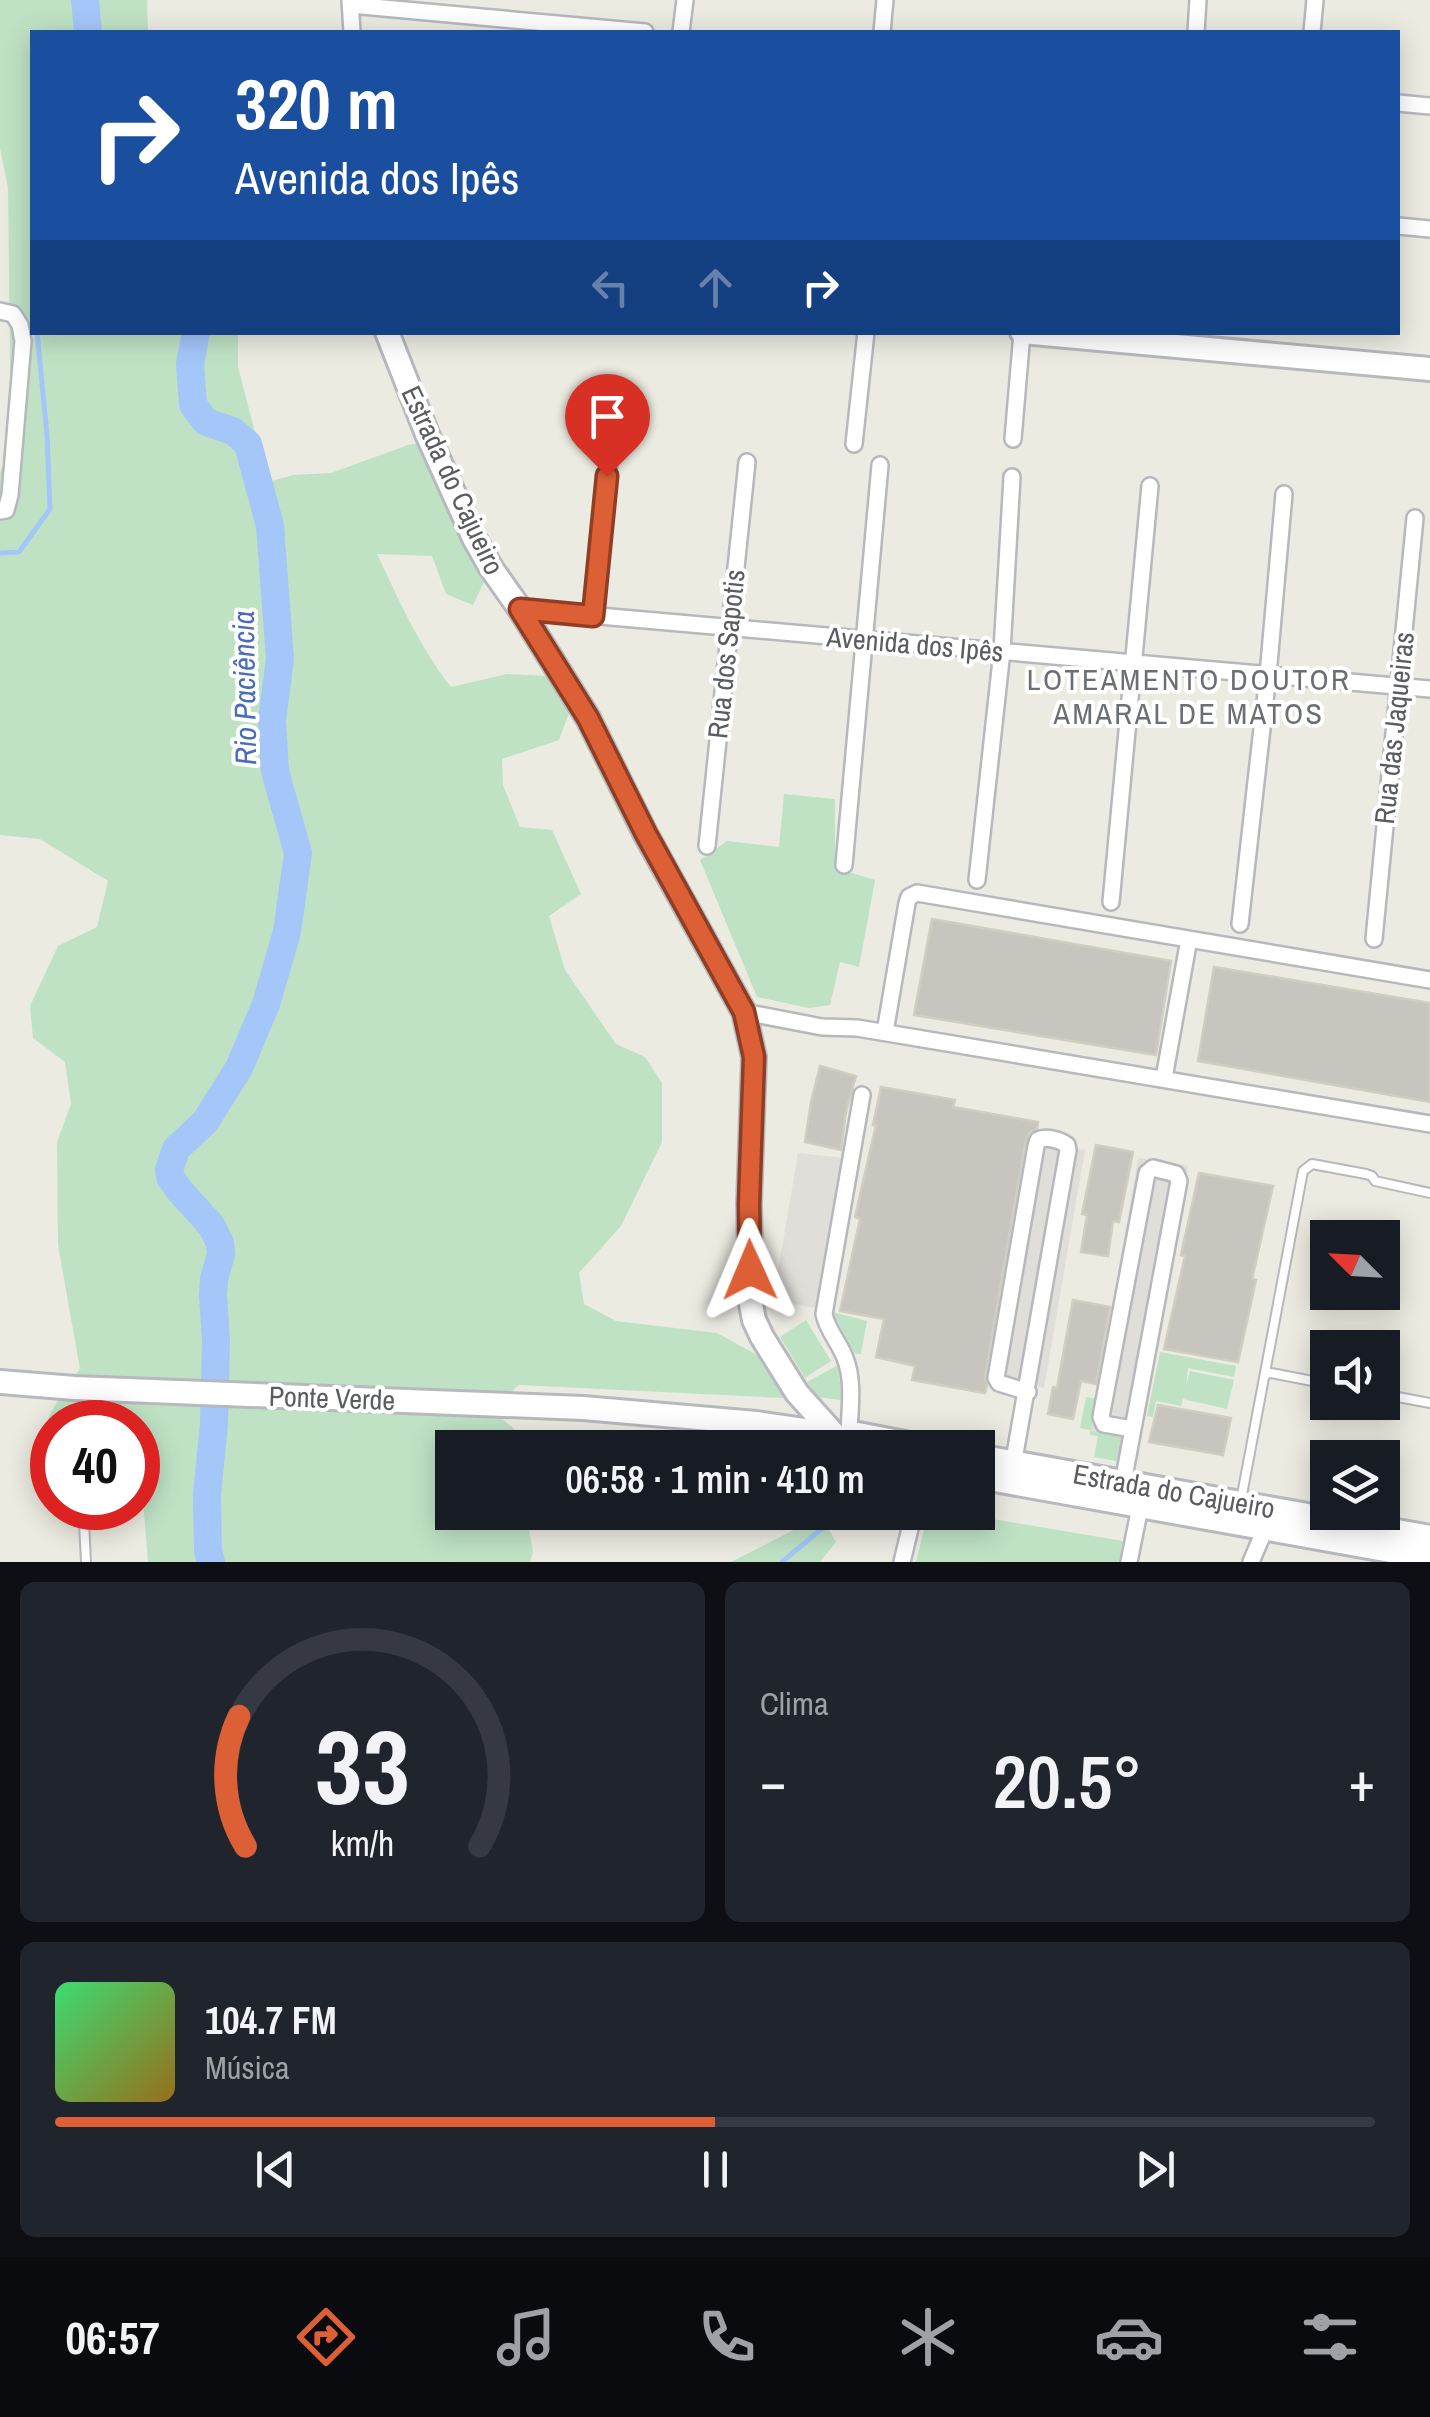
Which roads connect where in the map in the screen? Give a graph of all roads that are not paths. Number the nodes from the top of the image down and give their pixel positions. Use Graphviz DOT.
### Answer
graph roads {
  1 [pos="684,0"];
  2 [pos="884,0"];
  3 [pos="1198,0"];
  4 [pos="1315,0"];
  5 [pos="351,2"];
  6 [pos="352,30"];
  7 [pos="625,30"];
  8 [pos="682,30"];
  9 [pos="882,30"];
  10 [pos="1196,30"];
  11 [pos="1312,30"];
  12 [pos="1400,103"];
  13 [pos="1430,106"];
  14 [pos="1400,226"];
  15 [pos="1430,230"];
  16 [pos="0,311"];
  17 [pos="388,335"];
  18 [pos="866,335"];
  19 [pos="1022,335"];
  20 [pos="1055,335"];
  21 [pos="1430,369"];
  22 [pos="8,433"];
  23 [pos="1013,439"];
  24 [pos="611,442"];
  25 [pos="854,444"];
  26 [pos="747,462"];
  27 [pos="880,465"];
  28 [pos="1012,477"];
  29 [pos="1150,486"];
  30 [pos="1284,494"];
  31 [pos="0,512"];
  32 [pos="1416,518"];
  33 [pos="520,609"];
  34 [pos="593,616"];
  35 [pos="729,627"];
  36 [pos="866,640"];
  37 [pos="1002,652"];
  38 [pos="1132,663"];
  39 [pos="1268,675"];
  40 [pos="1398,687"];
  41 [pos="1430,690"];
  42 [pos="707,846"];
  43 [pos="844,864"];
  44 [pos="977,880"];
  45 [pos="1110,902"];
  46 [pos="1240,924"];
  47 [pos="1189,939"];
  48 [pos="1374,939"];
  49 [pos="1430,980"];
  50 [pos="744,1012"];
  51 [pos="885,1032"];
  52 [pos="1164,1078"];
  53 [pos="862,1095"];
  54 [pos="1430,1124"];
  55 [pos="1430,1194"];
  56 [pos="1266,1374"];
  57 [pos="1310,1381"];
  58 [pos="0,1382"];
  59 [pos="1028,1392"];
  60 [pos="1400,1397"];
  61 [pos="1430,1402"];
  62 [pos="1132,1429"];
  63 [pos="779,1430"];
  64 [pos="833,1430"];
  65 [pos="842,1430"];
  66 [pos="995,1464"];
  67 [pos="1012,1473"];
  68 [pos="995,1475"];
  69 [pos="1128,1497"];
  70 [pos="1238,1513"];
  71 [pos="1310,1526"];
  72 [pos="1264,1528"];
  73 [pos="84,1530"];
  74 [pos="910,1530"];
  75 [pos="1319,1530"];
  76 [pos="1350,1530"];
  77 [pos="1430,1538"];
  78 [pos="1376,1555"];
  79 [pos="1430,1558"];
  80 [pos="86,1562"];
  81 [pos="902,1562"];
  82 [pos="1129,1562"];
  83 [pos="1251,1562"];
  1 -- 8 [label="street"];
  2 -- 9 [label="street"];
  3 -- 10 [label="street"];
  4 -- 11 [label="street"];
  5 -- 6 [label="street"];
  5 -- 7 [label="street"];
  12 -- 13 [label="street"];
  14 -- 15 [label="street"];
  16 -- 22 [label="street"];
  17 -- 33 [label="street, Estrada do Cajueiro"];
  18 -- 25 [label="street"];
  19 -- 23 [label="street"];
  20 -- 21 [label="street"];
  22 -- 31 [label="street"];
  24 -- 34 [label="street"];
  26 -- 35 [label="street, Rua dos Sapotis"];
  27 -- 36 [label="street"];
  28 -- 37 [label="street"];
  29 -- 38 [label="street"];
  30 -- 39 [label="street"];
  32 -- 40 [label="street, Rua das Jaqueiras"];
  33 -- 34 [label="street, Avenida dos Ipês"];
  33 -- 50 [label="street, Estrada do Cajueiro"];
  34 -- 35 [label="street, Avenida dos Ipês"];
  35 -- 36 [label="street, Avenida dos Ipês"];
  35 -- 42 [label="street, Rua dos Sapotis"];
  36 -- 37 [label="street, Avenida dos Ipês"];
  36 -- 43 [label="street"];
  37 -- 38 [label="street, Avenida dos Ipês"];
  37 -- 44 [label="street"];
  38 -- 39 [label="street, Avenida dos Ipês"];
  38 -- 45 [label="street"];
  39 -- 40 [label="street, Avenida dos Ipês"];
  39 -- 46 [label="street"];
  40 -- 41 [label="street, Avenida dos Ipês"];
  40 -- 48 [label="street, Rua das Jaqueiras"];
  47 -- 49 [label="street"];
  47 -- 51 [label="street"];
  47 -- 52 [label="street"];
  50 -- 51 [label="street"];
  50 -- 64 [label="street, Estrada do Cajueiro"];
  51 -- 52 [label="street"];
  52 -- 54 [label="street"];
  53 -- 65 [label="street"];
  55 -- 56 [label="lane"];
  56 -- 57 [label="lane"];
  56 -- 70 [label="lane"];
  58 -- 63 [label="street, Ponte Verde"];
  59 -- 59 [label="street"];
  59 -- 67 [label="street"];
  60 -- 61 [label="lane"];
  62 -- 62 [label="street"];
  62 -- 69 [label="street"];
  66 -- 67 [label="street, Estrada do Cajueiro"];
  67 -- 68 [label="street, Estrada do Cajueiro"];
  67 -- 69 [label="street, Estrada do Cajueiro"];
  69 -- 70 [label="street, Estrada do Cajueiro"];
  69 -- 82 [label="street"];
  70 -- 71 [label="street, Estrada do Cajueiro"];
  70 -- 72 [label="street, Estrada do Cajueiro"];
  71 -- 72 [label="street, Estrada do Cajueiro"];
  72 -- 83 [label="street"];
  73 -- 80 [label="lane"];
  74 -- 81 [label="street"];
  75 -- 78 [label="street, Estrada do Cajueiro"];
  76 -- 77 [label="street, Estrada do Cajueiro"];
  78 -- 79 [label="street, Estrada do Cajueiro"];
}
